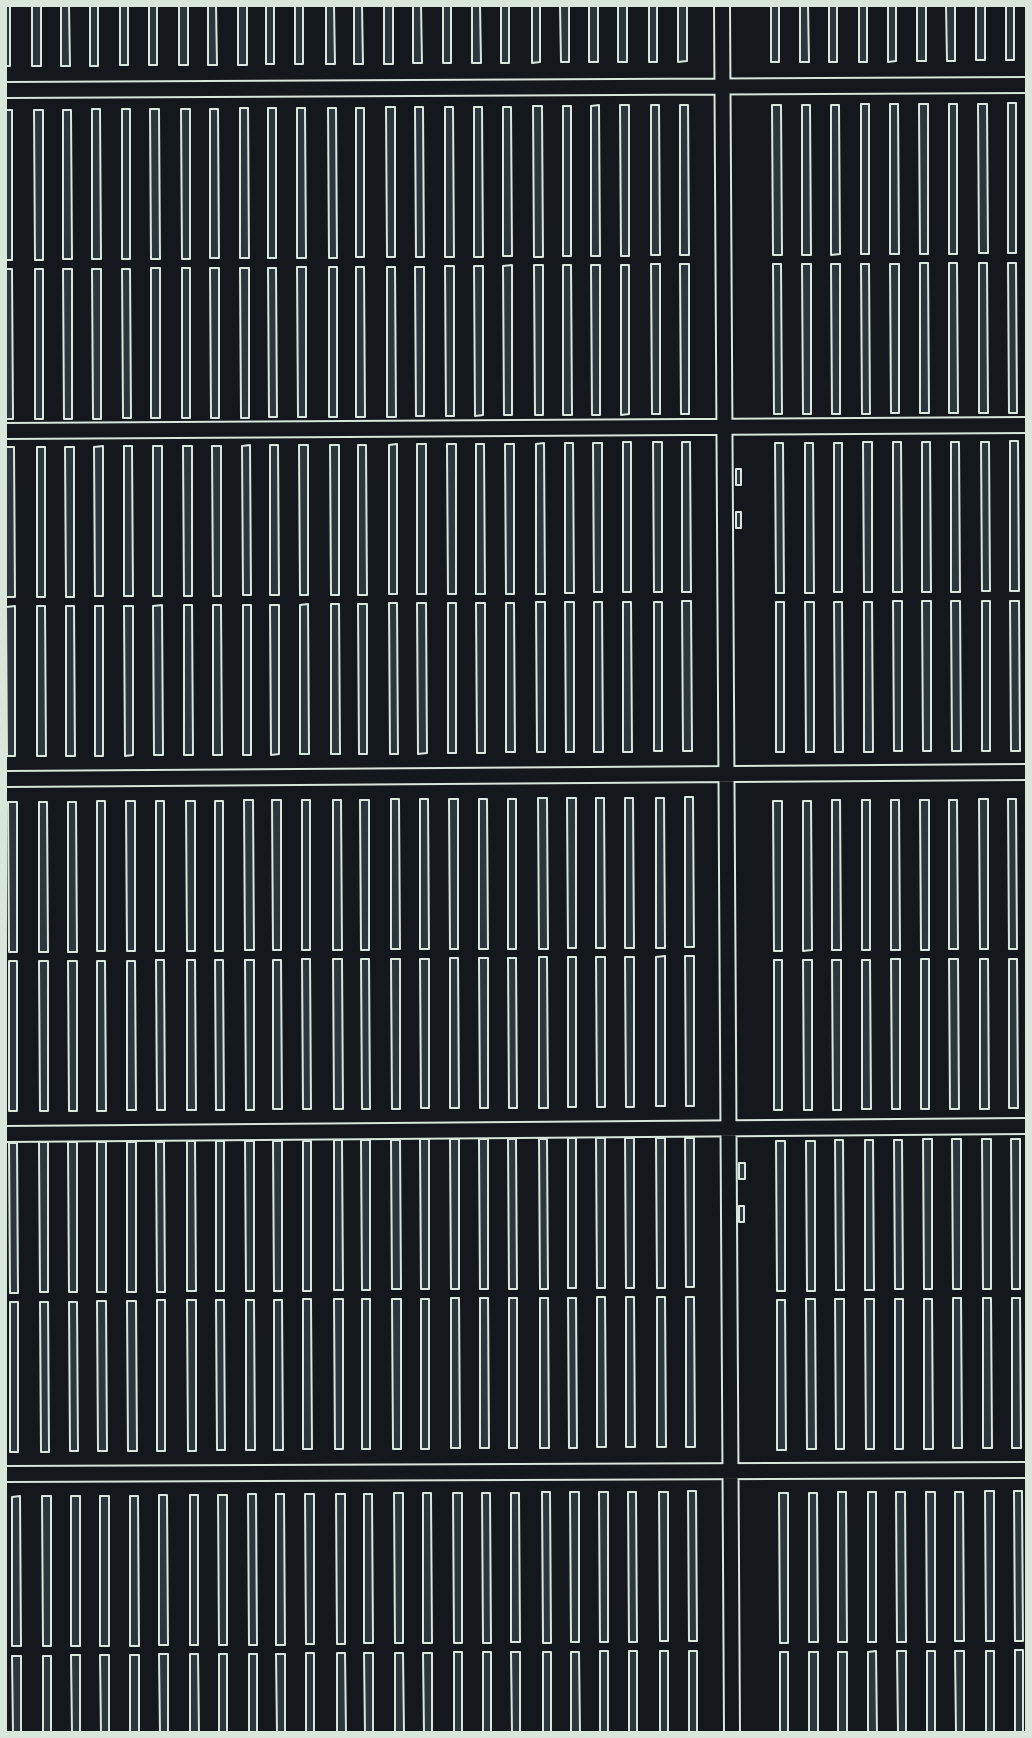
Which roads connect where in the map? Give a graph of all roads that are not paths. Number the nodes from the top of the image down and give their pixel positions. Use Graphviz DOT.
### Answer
graph roads {
  1 [pos="722,5"];
  2 [pos="1027,85"];
  3 [pos="723,87"];
  4 [pos="5,90"];
  5 [pos="1027,425"];
  6 [pos="724,426"];
  7 [pos="5,431"];
  8 [pos="1027,772"];
  9 [pos="726,774"];
  10 [pos="5,779"];
  11 [pos="1027,1126"];
  12 [pos="729,1128"];
  13 [pos="5,1134"];
  14 [pos="1027,1469"];
  15 [pos="730,1471"];
  16 [pos="5,1474"];
  17 [pos="732,1733"];
  1 -- 3 [label="lane"];
  2 -- 3 [label="lane"];
  3 -- 4 [label="lane"];
  3 -- 6 [label="lane"];
  5 -- 6 [label="lane"];
  6 -- 7 [label="lane"];
  6 -- 9 [label="lane"];
  8 -- 9 [label="lane"];
  9 -- 10 [label="lane"];
  9 -- 12 [label="lane"];
  11 -- 12 [label="lane"];
  12 -- 13 [label="lane"];
  12 -- 15 [label="lane"];
  14 -- 15 [label="lane"];
  15 -- 16 [label="lane"];
  15 -- 17 [label="lane"];
}
